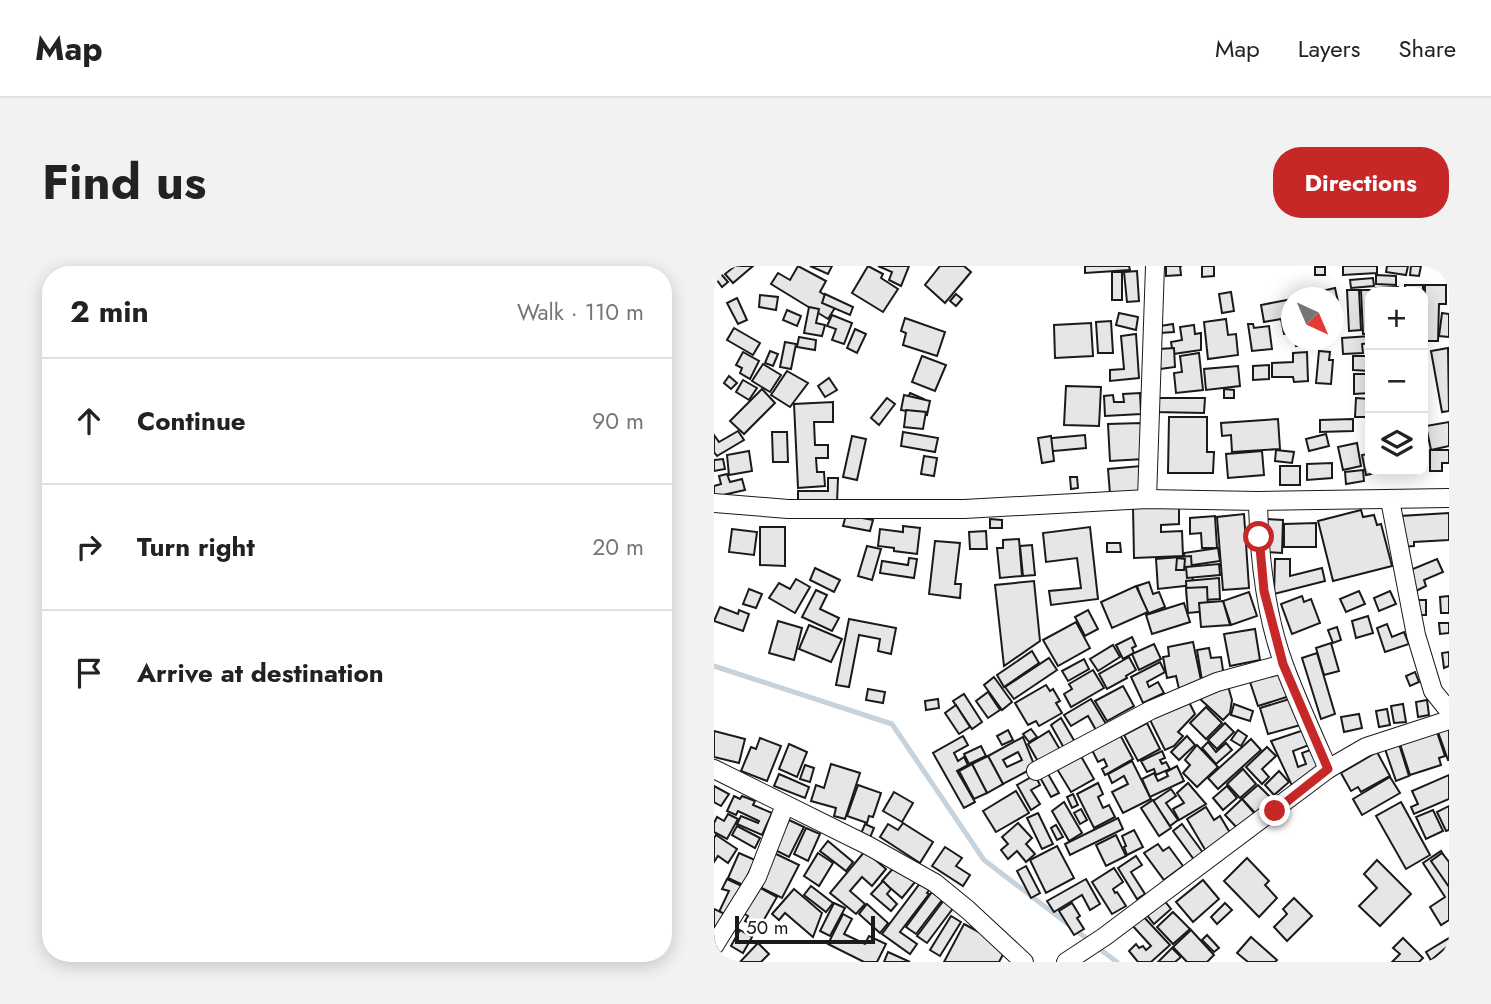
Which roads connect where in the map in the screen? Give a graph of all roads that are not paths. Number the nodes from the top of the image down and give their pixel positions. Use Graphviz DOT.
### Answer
graph roads {
  1 [pos="1155,266"];
  2 [pos="1449,498"];
  3 [pos="1147,499"];
  4 [pos="1390,500"];
  5 [pos="1258,501"];
  6 [pos="714,503"];
  7 [pos="1283,664"];
  8 [pos="1449,711"];
  9 [pos="1449,720"];
  10 [pos="714,769"];
  11 [pos="1328,769"];
  12 [pos="1036,771"];
  13 [pos="785,805"];
  14 [pos="716,938"];
  15 [pos="1024,962"];
  16 [pos="1066,962"];
  1 -- 3 [label="street"];
  2 -- 4 [label="street"];
  3 -- 5 [label="street"];
  3 -- 6 [label="street"];
  4 -- 5 [label="street"];
  4 -- 8 [label="street"];
  5 -- 7 [label="street"];
  7 -- 11 [label="street"];
  7 -- 12 [label="street"];
  9 -- 11 [label="street"];
  10 -- 13 [label="street"];
  11 -- 16 [label="street"];
  13 -- 14 [label="street"];
  13 -- 15 [label="street"];
}
